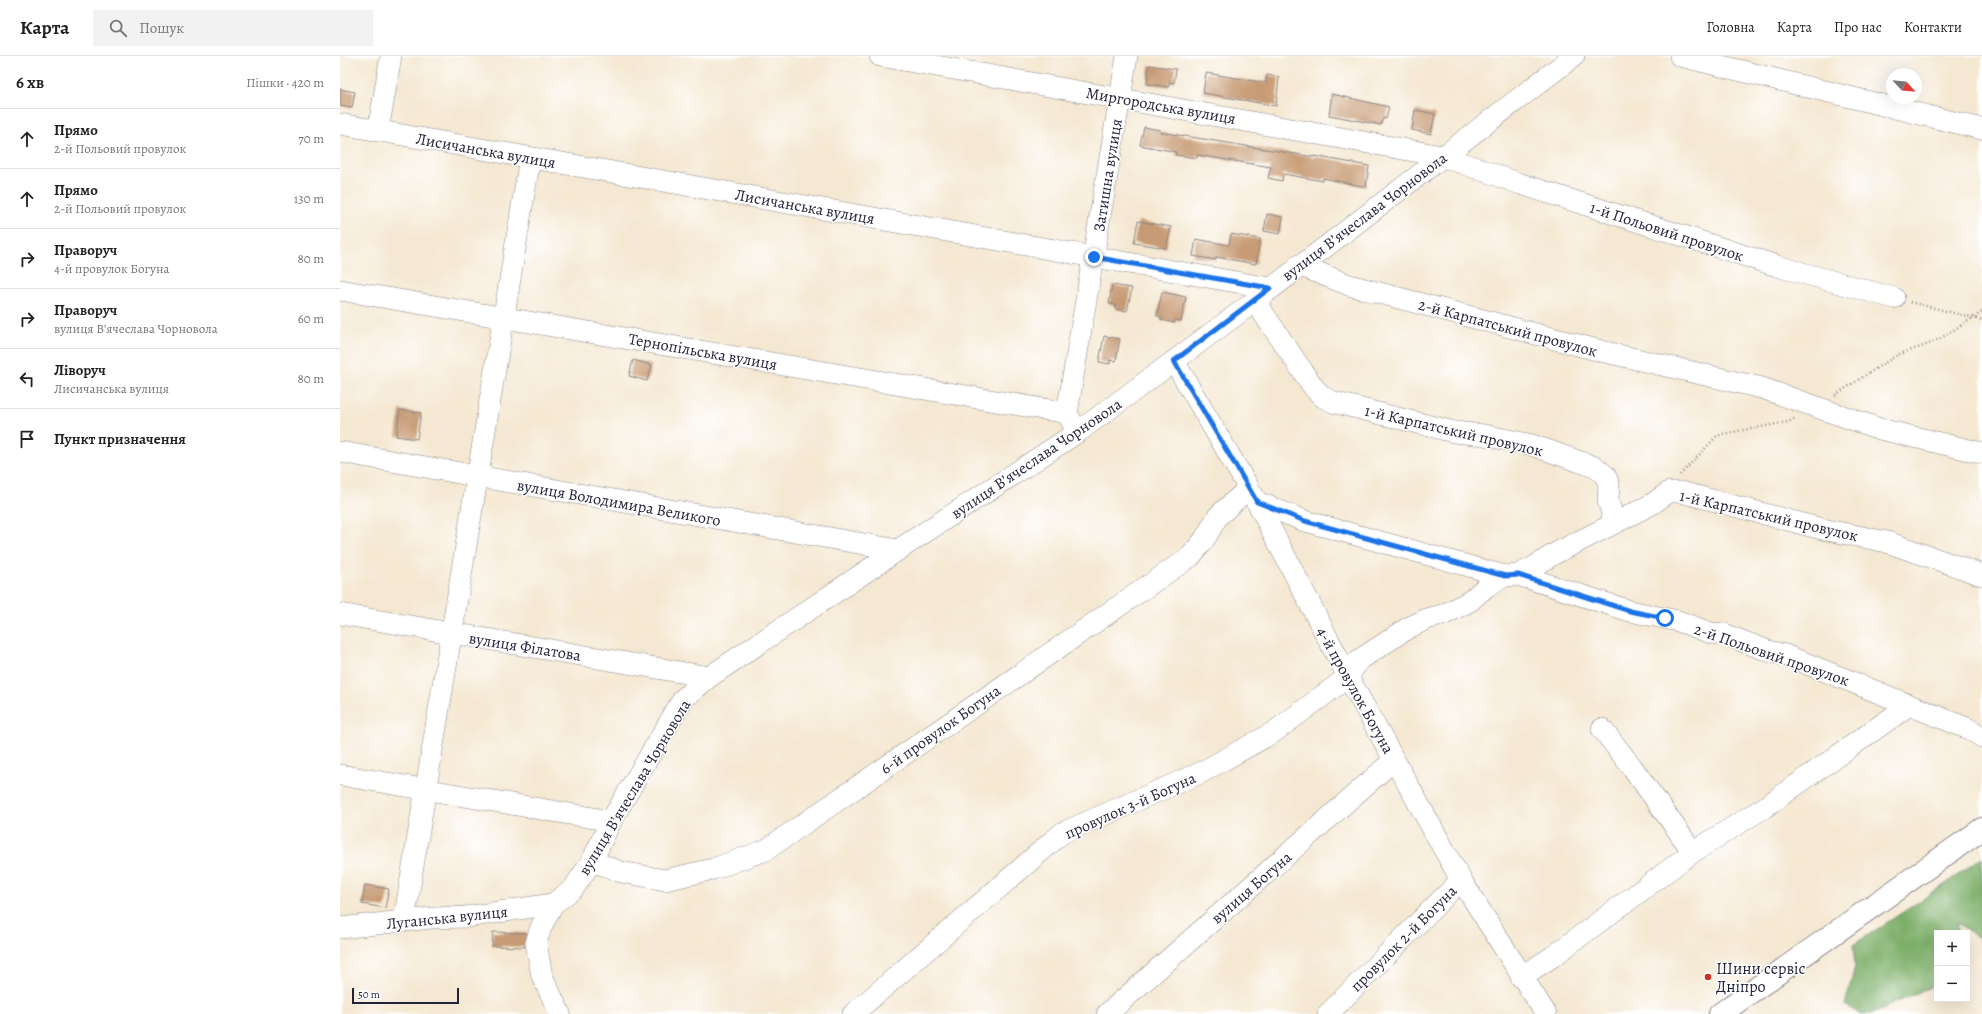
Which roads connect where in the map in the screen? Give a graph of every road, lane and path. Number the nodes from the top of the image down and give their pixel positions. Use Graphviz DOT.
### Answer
graph roads {
  1 [pos="391,56"];
  2 [pos="880,56"];
  3 [pos="1127,56"];
  4 [pos="1574,56"];
  5 [pos="1680,56"];
  6 [pos="1120,97"];
  7 [pos="340,124"];
  8 [pos="1982,129"];
  9 [pos="378,131"];
  10 [pos="1442,156"];
  11 [pos="530,158"];
  12 [pos="1094,257"];
  13 [pos="1299,265"];
  14 [pos="340,290"];
  15 [pos="1262,294"];
  16 [pos="1894,298"];
  17 [pos="1982,312"];
  18 [pos="504,318"];
  19 [pos="1972,318"];
  20 [pos="1982,320"];
  21 [pos="1174,361"];
  22 [pos="1818,408"];
  23 [pos="1066,413"];
  24 [pos="1078,432"];
  25 [pos="340,452"];
  26 [pos="1982,453"];
  27 [pos="477,477"];
  28 [pos="1669,492"];
  29 [pos="1253,496"];
  30 [pos="1617,522"];
  31 [pos="898,550"];
  32 [pos="1511,575"];
  33 [pos="1982,575"];
  34 [pos="340,614"];
  35 [pos="451,634"];
  36 [pos="709,677"];
  37 [pos="1348,677"];
  38 [pos="1908,706"];
  39 [pos="1602,729"];
  40 [pos="1982,737"];
  41 [pos="1394,760"];
  42 [pos="340,775"];
  43 [pos="425,789"];
  44 [pos="611,821"];
  45 [pos="1982,829"];
  46 [pos="1693,852"];
  47 [pos="592,861"];
  48 [pos="1462,880"];
  49 [pos="553,904"];
  50 [pos="404,921"];
  51 [pos="340,928"];
  52 [pos="1521,977"];
  53 [pos="560,1014"];
  54 [pos="853,1014"];
  55 [pos="1107,1014"];
  56 [pos="1328,1014"];
  57 [pos="1546,1014"];
  58 [pos="1720,1014"];
  1 -- 9 [label="street"];
  2 -- 6 [label="street, Миргородська вулиця"];
  3 -- 6 [label="street, Затишна вулиця"];
  4 -- 10 [label="street, вулиця Вʼячеслава Чорновола"];
  5 -- 8 [label="street"];
  6 -- 10 [label="street, Миргородська вулиця"];
  6 -- 12 [label="street, Затишна вулиця"];
  7 -- 9 [label="street, Лисичанська вулиця"];
  9 -- 11 [label="street, Лисичанська вулиця"];
  10 -- 13 [label="street, вулиця Вʼячеслава Чорновола"];
  10 -- 16 [label="street, 1-й Польовий провулок"];
  11 -- 12 [label="street, Лисичанська вулиця"];
  11 -- 18 [label="street"];
  12 -- 15 [label="street, Лисичанська вулиця"];
  12 -- 23 [label="street, Затишна вулиця"];
  13 -- 15 [label="street, вулиця Вʼячеслава Чорновола"];
  13 -- 22 [label="street, 2-й Карпатський провулок"];
  14 -- 18 [label="street, Тернопільська вулиця"];
  15 -- 21 [label="street, вулиця Вʼячеслава Чорновола"];
  15 -- 30 [label="street, 1-й Карпатський провулок"];
  16 -- 19 [label="path"];
  17 -- 19 [label="path"];
  18 -- 23 [label="street, Тернопільська вулиця"];
  18 -- 27 [label="street"];
  19 -- 20 [label="path"];
  19 -- 22 [label="path"];
  21 -- 24 [label="street, вулиця Вʼячеслава Чорновола"];
  21 -- 29 [label="street, 4-й провулок Богуна"];
  22 -- 26 [label="street, 2-й Карпатський провулок"];
  22 -- 28 [label="path"];
  23 -- 24 [label="street"];
  24 -- 31 [label="street, вулиця Вʼячеслава Чорновола"];
  25 -- 27 [label="street, вулиця Володимира Великого"];
  27 -- 31 [label="street, вулиця Володимира Великого"];
  27 -- 35 [label="street"];
  28 -- 30 [label="street, 1-й Карпатський провулок"];
  28 -- 33 [label="street, 1-й Карпатський провулок"];
  29 -- 32 [label="street, 2-й Польовий провулок"];
  29 -- 37 [label="street, 4-й провулок Богуна"];
  29 -- 47 [label="street, 6-й провулок Богуна"];
  30 -- 32 [label="street"];
  31 -- 36 [label="street, вулиця Вʼячеслава Чорновола"];
  32 -- 37 [label="street"];
  32 -- 38 [label="street, 2-й Польовий провулок"];
  34 -- 35 [label="street, вулиця Філатова"];
  35 -- 36 [label="street, вулиця Філатова"];
  35 -- 43 [label="street"];
  36 -- 44 [label="street, вулиця Вʼячеслава Чорновола"];
  37 -- 41 [label="street, 4-й провулок Богуна"];
  37 -- 54 [label="street, провулок 3-й Богуна"];
  38 -- 40 [label="street, 2-й Польовий провулок"];
  38 -- 46 [label="street"];
  39 -- 46 [label="street"];
  41 -- 48 [label="street, 4-й провулок Богуна"];
  41 -- 55 [label="street, вулиця Богуна"];
  42 -- 43 [label="street"];
  43 -- 44 [label="street"];
  43 -- 50 [label="street"];
  44 -- 47 [label="street, вулиця Вʼячеслава Чорновола"];
  45 -- 58 [label="main road"];
  46 -- 52 [label="street"];
  47 -- 49 [label="street, вулиця Вʼячеслава Чорновола"];
  48 -- 52 [label="street, 4-й провулок Богуна"];
  48 -- 56 [label="street, провулок 2-й Богуна"];
  49 -- 50 [label="street, Луганська вулиця"];
  49 -- 53 [label="street"];
  50 -- 51 [label="street, Луганська вулиця"];
  52 -- 57 [label="street, 4-й провулок Богуна"];
}
